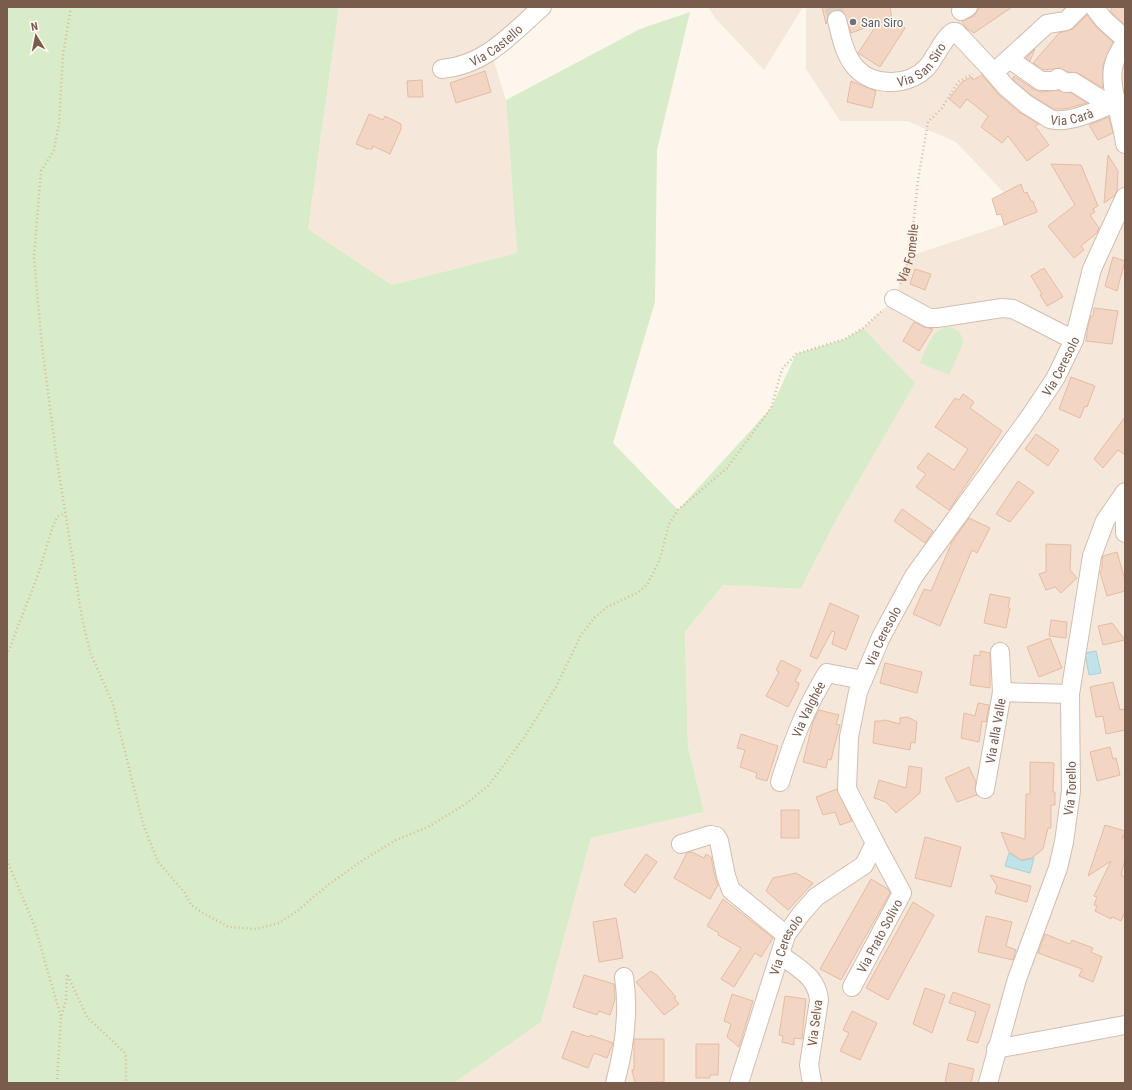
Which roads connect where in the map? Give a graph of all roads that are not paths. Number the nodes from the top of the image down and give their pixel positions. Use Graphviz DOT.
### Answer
graph roads {
  1 [pos="542,7"];
  2 [pos="1080,7"];
  3 [pos="1094,7"];
  4 [pos="837,20"];
  5 [pos="1125,40"];
  6 [pos="1009,59"];
  7 [pos="442,69"];
  8 [pos="991,69"];
  9 [pos="1117,102"];
  10 [pos="1125,144"];
  11 [pos="1125,197"];
  12 [pos="894,299"];
  13 [pos="1074,340"];
  14 [pos="1125,492"];
  15 [pos="1125,514"];
  16 [pos="1125,534"];
  17 [pos="1000,652"];
  18 [pos="863,680"];
  19 [pos="1002,692"];
  20 [pos="1070,694"];
  21 [pos="780,782"];
  22 [pos="985,789"];
  23 [pos="875,843"];
  24 [pos="681,844"];
  25 [pos="786,935"];
  26 [pos="781,955"];
  27 [pos="624,978"];
  28 [pos="852,986"];
  29 [pos="1125,1025"];
  30 [pos="996,1049"];
  31 [pos="615,1083"];
  32 [pos="740,1083"];
  33 [pos="812,1083"];
  34 [pos="988,1083"];
  1 -- 7 [label="street, Via Castello"];
  2 -- 6 [label="street"];
  3 -- 5 [label="street"];
  4 -- 8 [label="street, Via San Siro"];
  5 -- 9 [label="street"];
  6 -- 8 [label="street"];
  6 -- 9 [label="street"];
  8 -- 9 [label="street, Via Carà"];
  9 -- 10 [label="street"];
  11 -- 13 [label="street, Via Ceresolo"];
  12 -- 13 [label="street, Via Fomelle"];
  13 -- 18 [label="street, Via Ceresolo"];
  14 -- 20 [label="street, Via Torello"];
  15 -- 16 [label="street"];
  17 -- 19 [label="street"];
  18 -- 21 [label="street, Via Valghée"];
  18 -- 23 [label="street, Via Ceresolo"];
  19 -- 20 [label="street, Via alla Valle"];
  19 -- 22 [label="street, Via alla Valle"];
  20 -- 30 [label="street, Via Torello"];
  23 -- 25 [label="street, Via Ceresolo"];
  23 -- 28 [label="street, Via Prato Solivo"];
  24 -- 25 [label="street"];
  25 -- 26 [label="street, Via Ceresolo"];
  26 -- 32 [label="street, Via Ceresolo"];
  26 -- 33 [label="street, Via Selva"];
  27 -- 31 [label="street"];
  29 -- 30 [label="street"];
  30 -- 34 [label="street, Via Torello"];
}
